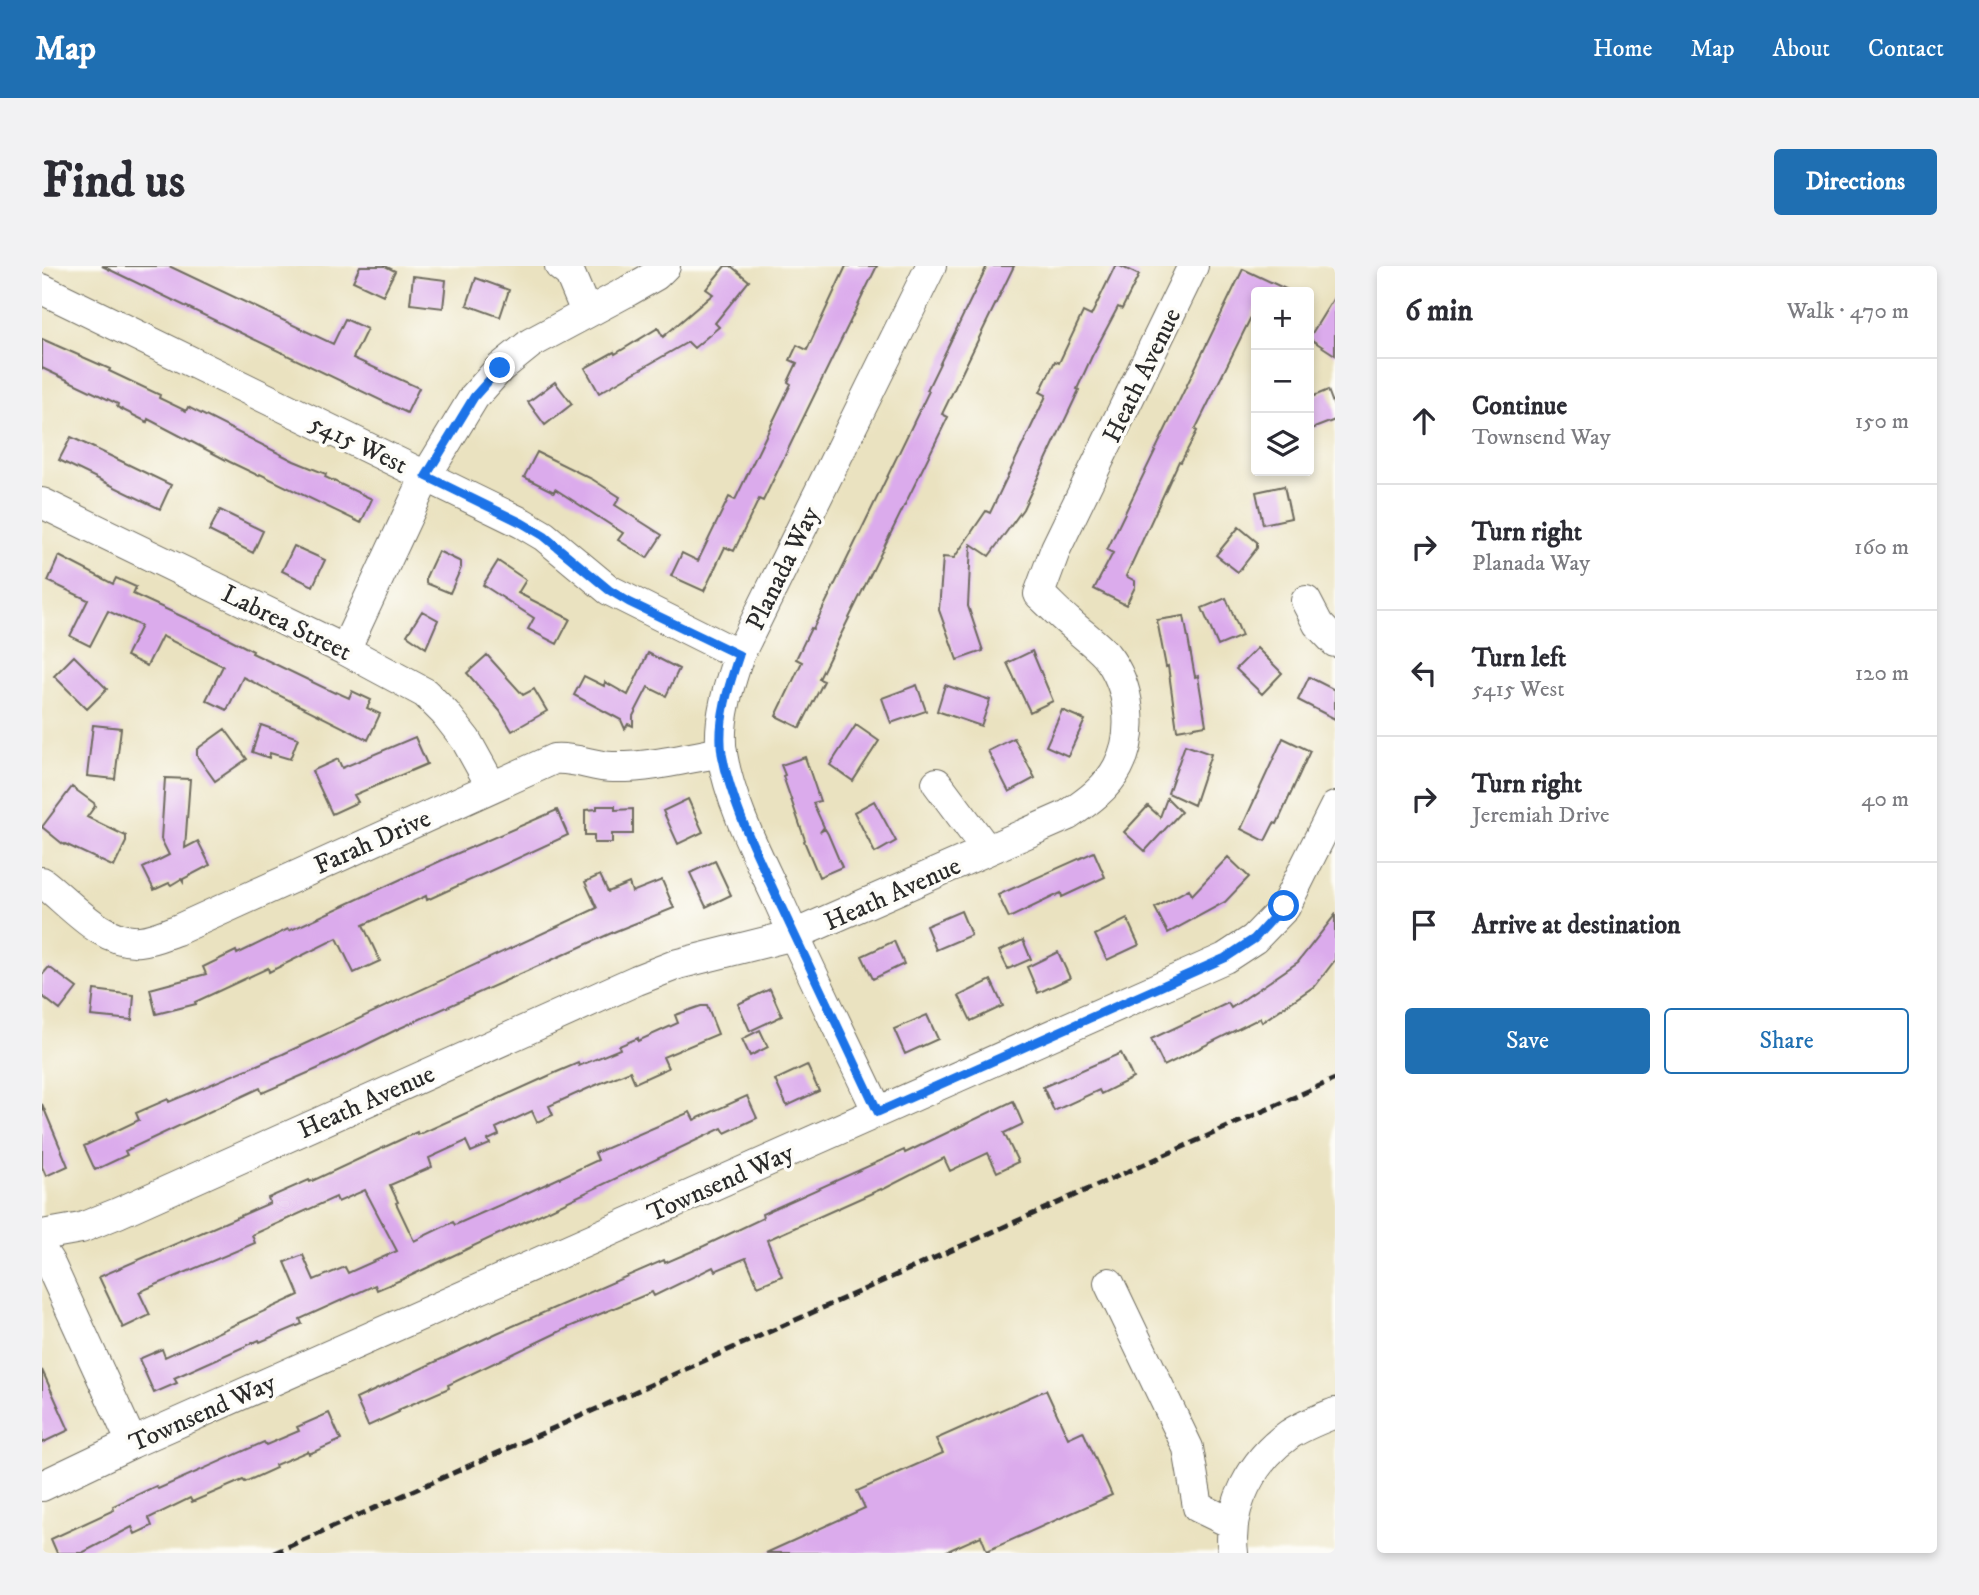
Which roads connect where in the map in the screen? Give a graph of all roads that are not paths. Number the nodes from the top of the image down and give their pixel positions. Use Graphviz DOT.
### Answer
graph roads {
  1 [pos="560,266"];
  2 [pos="665,266"];
  3 [pos="931,266"];
  4 [pos="1193,266"];
  5 [pos="42,289"];
  6 [pos="586,312"];
  7 [pos="426,476"];
  8 [pos="42,503"];
  9 [pos="1306,601"];
  10 [pos="1335,642"];
  11 [pos="345,650"];
  12 [pos="739,655"];
  13 [pos="722,752"];
  14 [pos="937,783"];
  15 [pos="492,788"];
  16 [pos="1335,807"];
  17 [pos="987,850"];
  18 [pos="42,882"];
  19 [pos="794,935"];
  20 [pos="878,1112"];
  21 [pos="42,1235"];
  22 [pos="42,1251"];
  23 [pos="1109,1283"];
  24 [pos="1335,1413"];
  25 [pos="132,1443"];
  26 [pos="42,1486"];
  27 [pos="1231,1523"];
  28 [pos="1233,1553"];
  1 -- 6 [label="street"];
  2 -- 6 [label="street"];
  3 -- 12 [label="street, Planada Way"];
  4 -- 17 [label="street, Heath Avenue"];
  5 -- 7 [label="street, 5415 West"];
  6 -- 7 [label="street"];
  7 -- 11 [label="street"];
  7 -- 12 [label="street, 5415 West"];
  8 -- 11 [label="street, Labrea Street"];
  9 -- 10 [label="street"];
  11 -- 15 [label="street, Labrea Street"];
  12 -- 13 [label="street, Planada Way"];
  13 -- 15 [label="street, Farah Drive"];
  13 -- 19 [label="street, Planada Way"];
  14 -- 17 [label="street"];
  15 -- 18 [label="street, Farah Drive"];
  16 -- 20 [label="street, Townsend Way"];
  17 -- 19 [label="street, Heath Avenue"];
  19 -- 20 [label="street, Planada Way"];
  19 -- 21 [label="street, Heath Avenue"];
  20 -- 25 [label="street, Townsend Way"];
  22 -- 25 [label="street"];
  23 -- 27 [label="street"];
  24 -- 27 [label="street"];
  25 -- 26 [label="street, Townsend Way"];
  27 -- 28 [label="street"];
}
